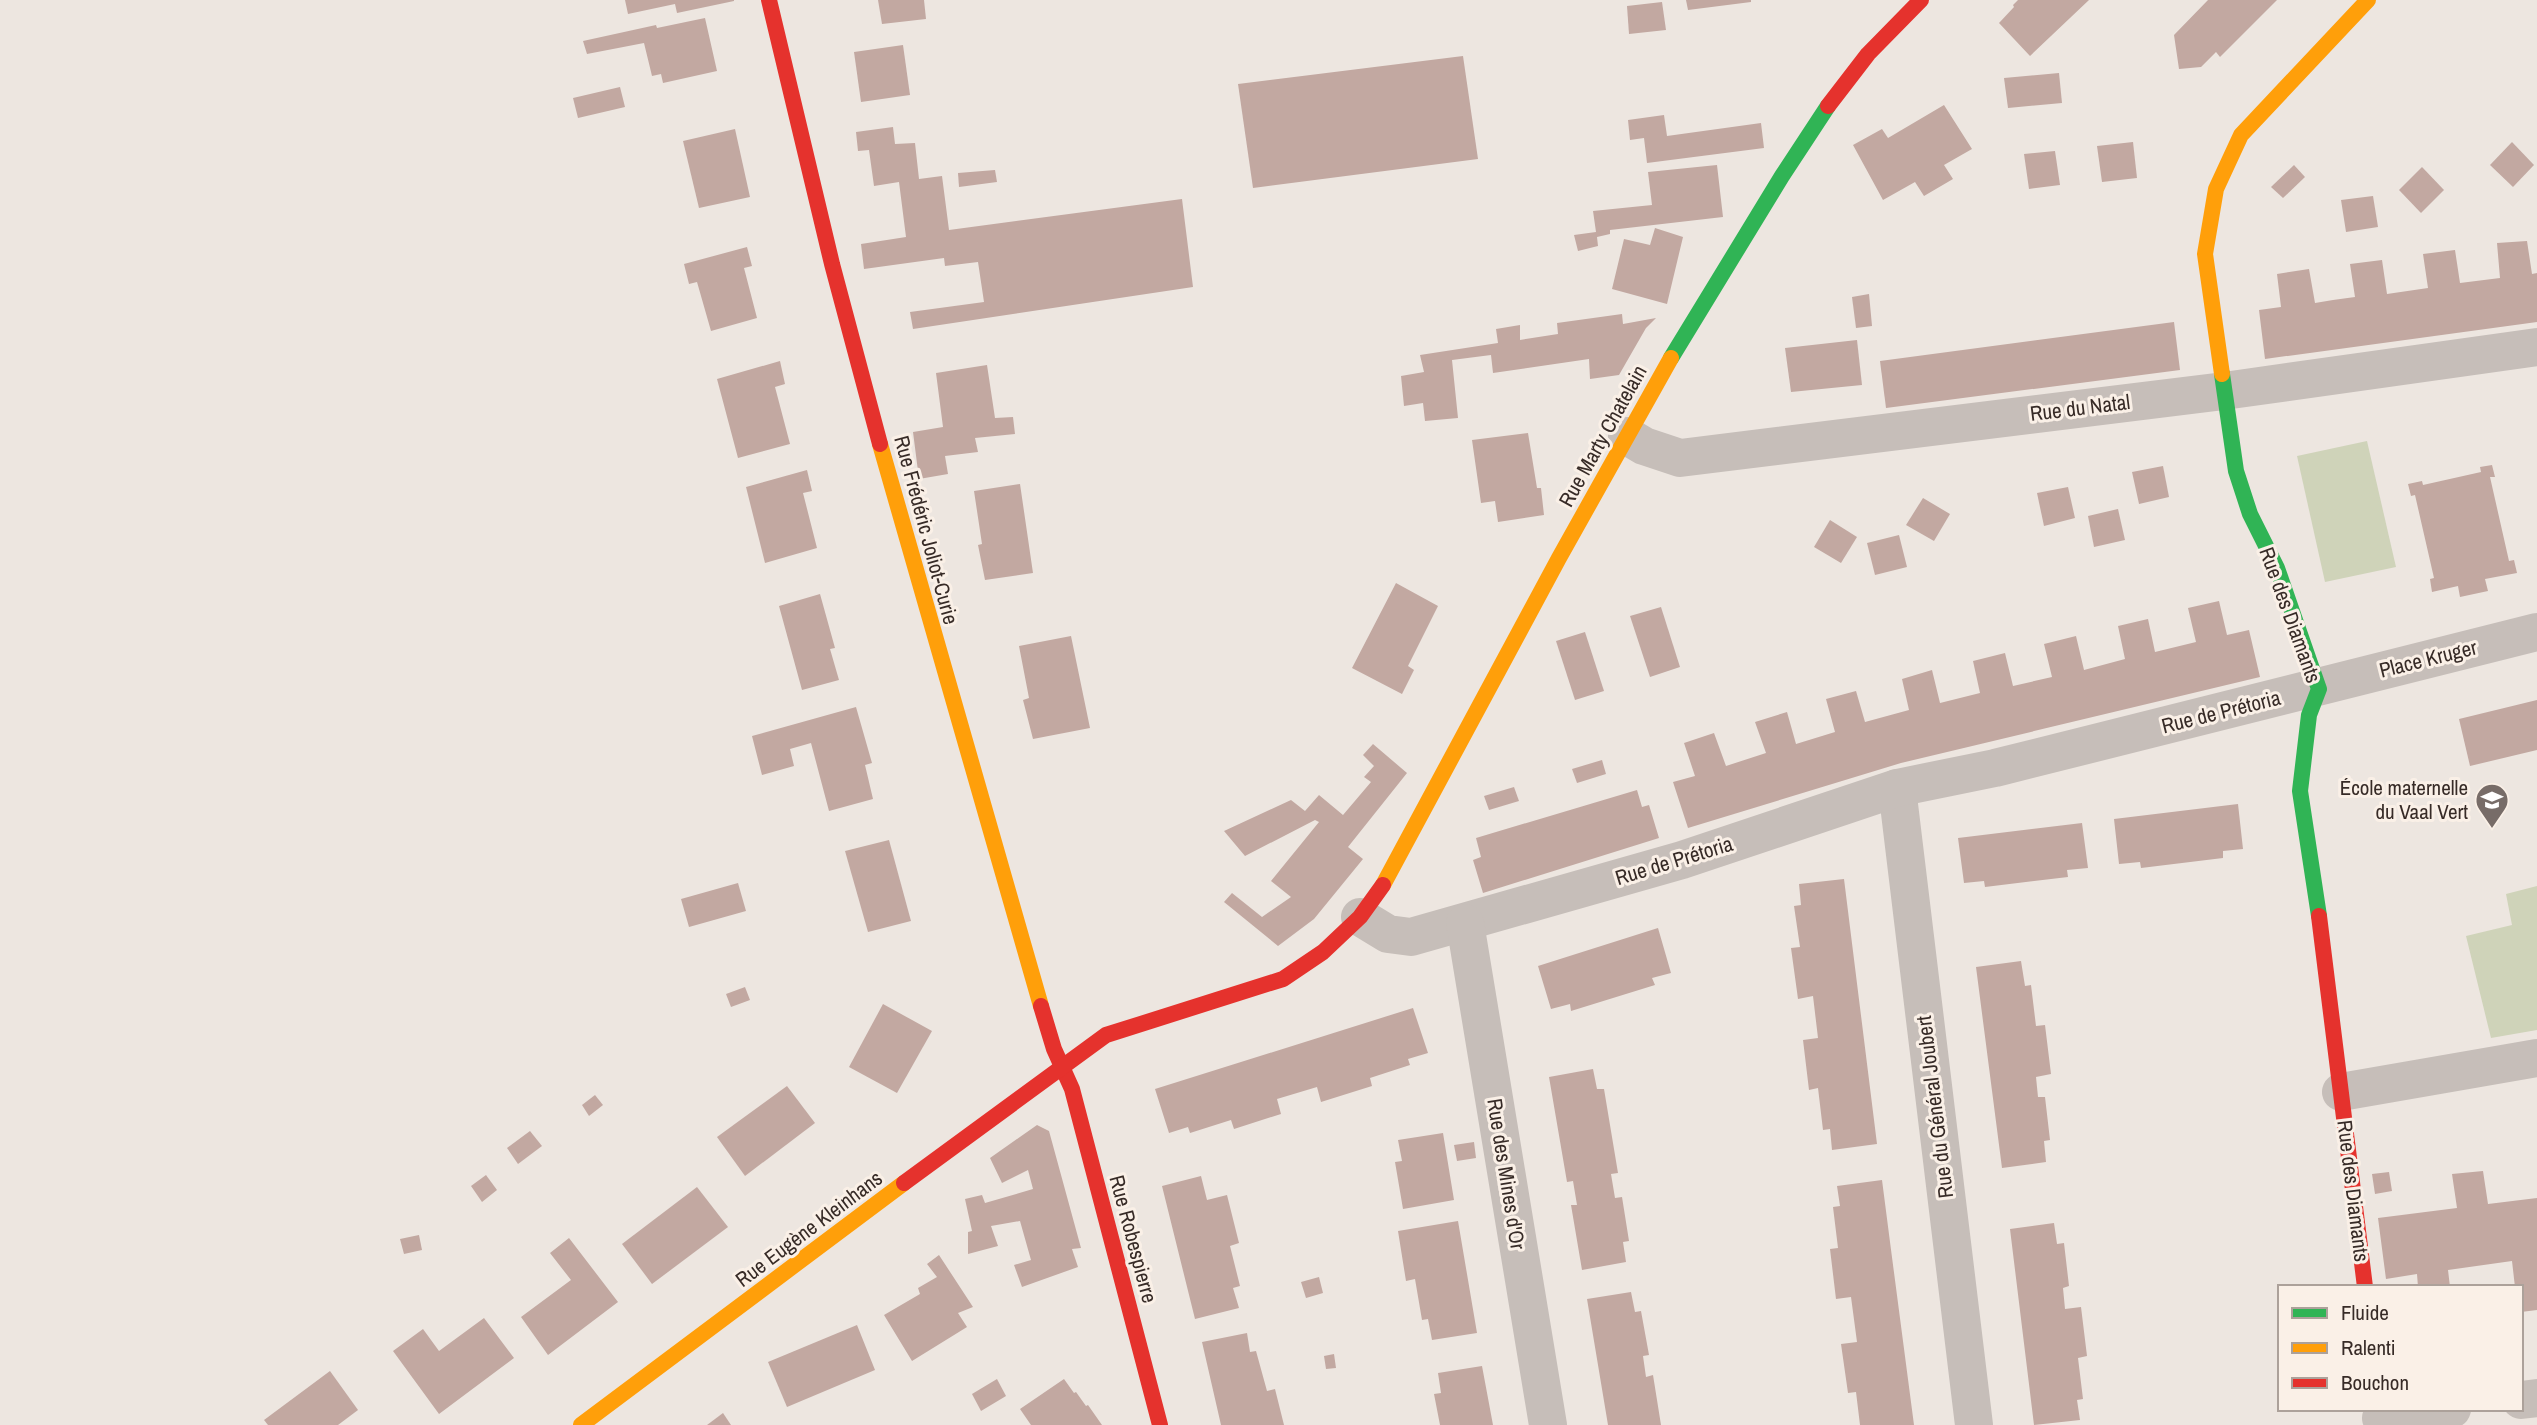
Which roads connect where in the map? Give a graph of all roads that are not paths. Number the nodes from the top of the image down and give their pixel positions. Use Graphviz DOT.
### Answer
graph roads {
  1 [pos="769,0"];
  2 [pos="1921,0"];
  3 [pos="2368,0"];
  4 [pos="2537,347"];
  5 [pos="2224,391"];
  6 [pos="1627,436"];
  7 [pos="2537,632"];
  8 [pos="2319,688"];
  9 [pos="1897,788"];
  10 [pos="1360,917"];
  11 [pos="1465,923"];
  12 [pos="2537,1059"];
  13 [pos="1061,1066"];
  14 [pos="2341,1092"];
  15 [pos="2365,1285"];
  16 [pos="2434,1411"];
  17 [pos="2381,1417"];
  18 [pos="581,1425"];
  19 [pos="1160,1425"];
  20 [pos="1548,1425"];
  21 [pos="1974,1425"];
  1 -- 13 [label="street, Rue Frédéric Joliot-Curie"];
  2 -- 6 [label="street, Rue Marty Chatelain"];
  3 -- 5 [label="street, Rue des Diamants"];
  4 -- 5 [label="street, Rue du Natal"];
  5 -- 6 [label="street, Rue du Natal"];
  5 -- 8 [label="street, Rue des Diamants"];
  6 -- 10 [label="street, Rue Marty Chatelain"];
  7 -- 8 [label="street, Place Kruger"];
  8 -- 9 [label="street, Rue de Prétoria"];
  8 -- 14 [label="street, Rue des Diamants"];
  9 -- 11 [label="street, Rue de Prétoria"];
  9 -- 21 [label="street, Rue du Général Joubert"];
  10 -- 11 [label="street, Rue de Prétoria"];
  10 -- 13 [label="street"];
  11 -- 20 [label="street, Rue des Mines d'Or"];
  12 -- 14 [label="street"];
  13 -- 18 [label="street, Rue Eugène Kleinhans"];
  13 -- 19 [label="street, Rue Robespierre"];
  14 -- 15 [label="street, Rue des Diamants"];
  16 -- 17 [label="street"];
}
